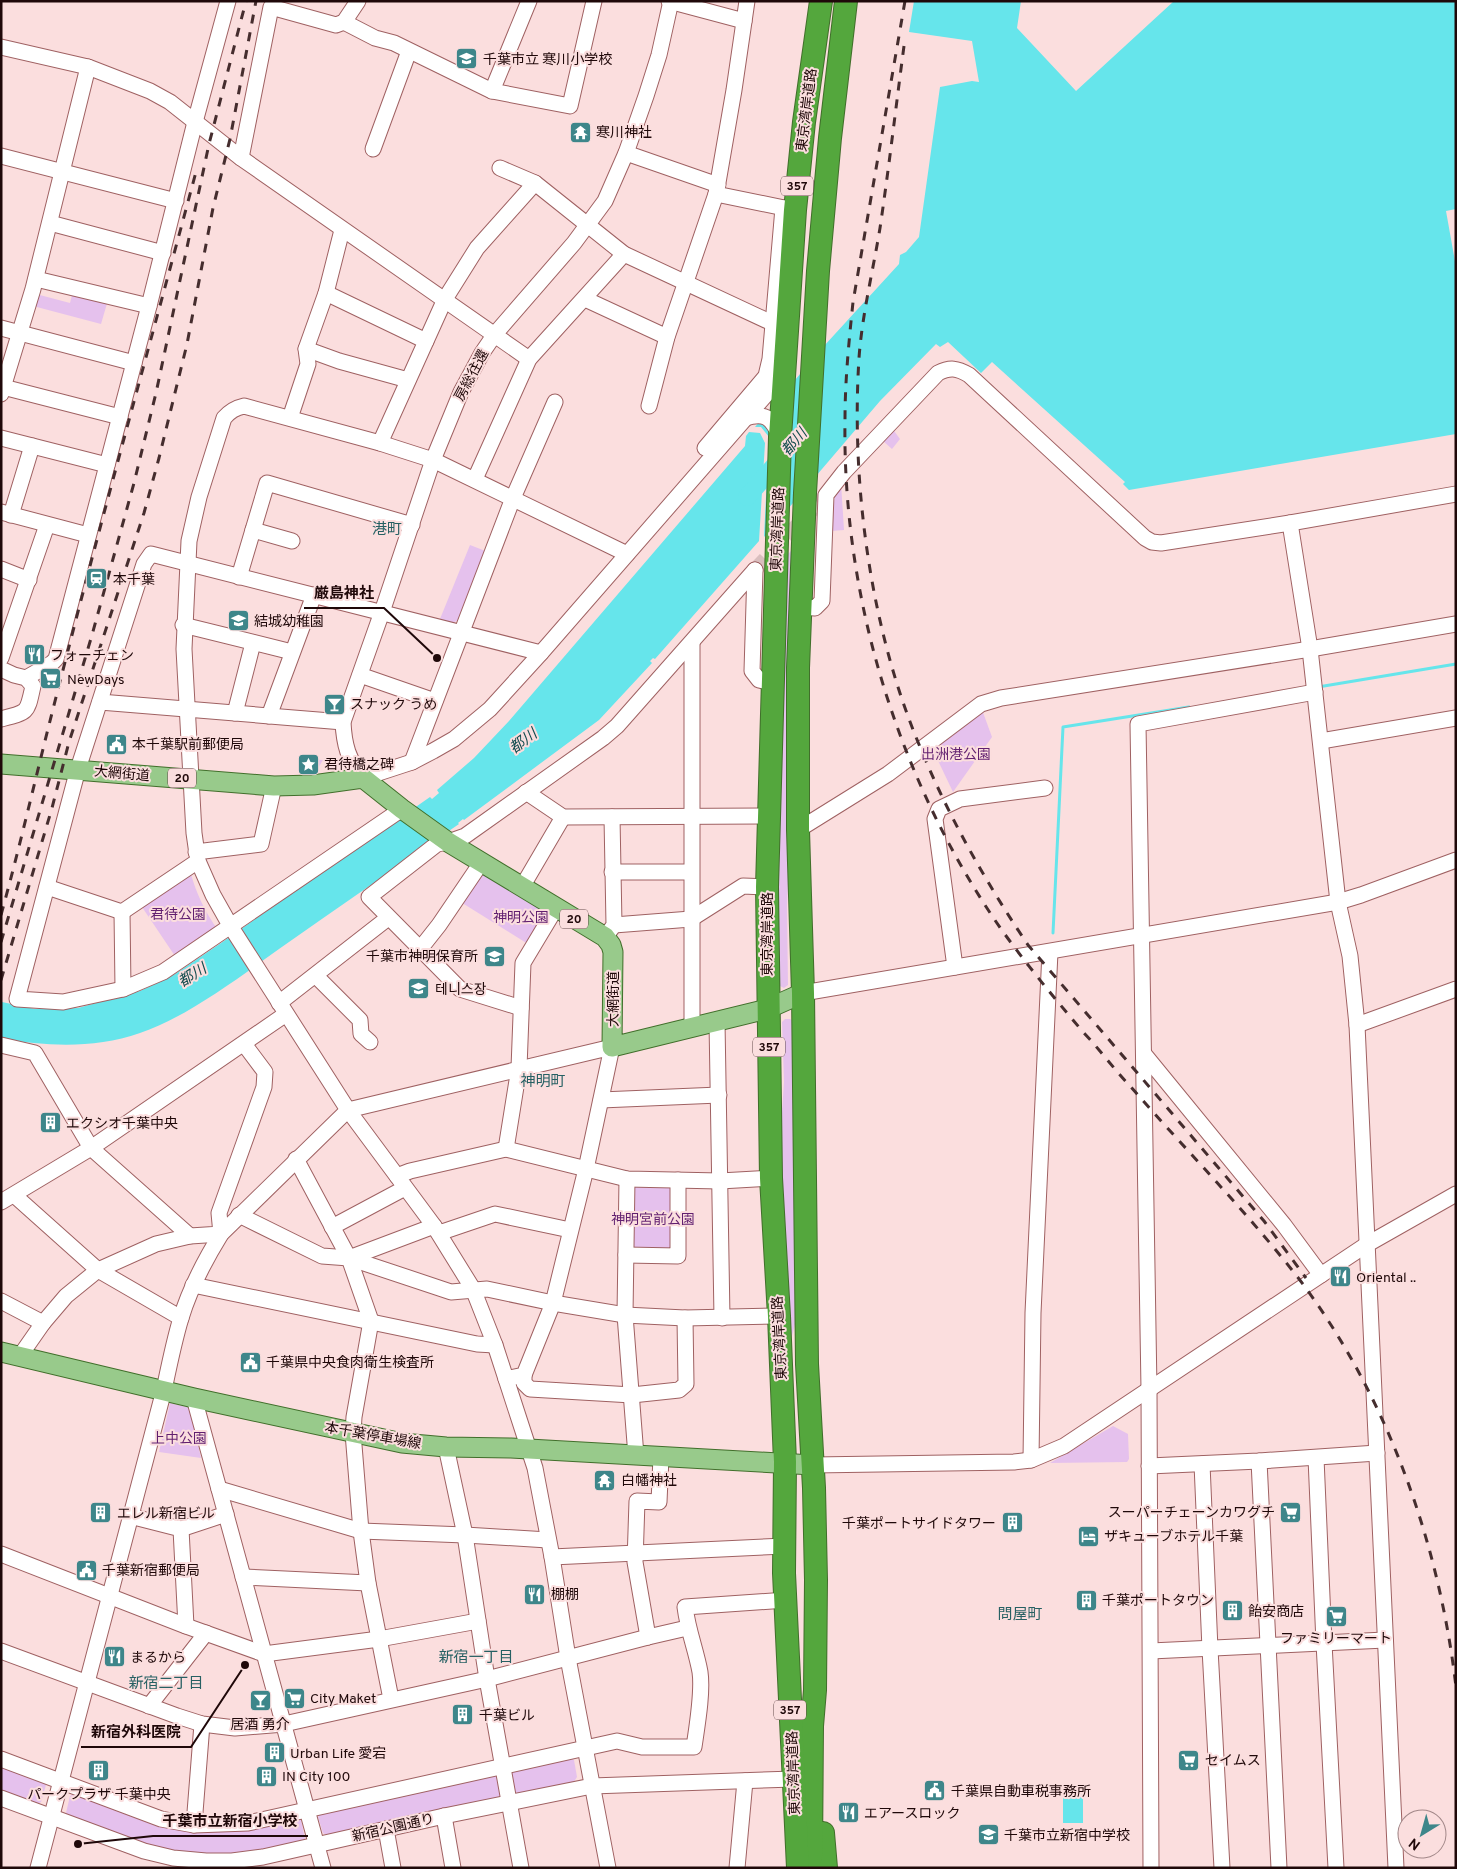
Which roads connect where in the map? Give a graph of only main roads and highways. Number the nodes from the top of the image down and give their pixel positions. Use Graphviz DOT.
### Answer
graph roads {
  1 [pos="821,1"];
  2 [pos="841,1"];
  3 [pos="846,1"];
  4 [pos="784,382"];
  5 [pos="1,764"];
  6 [pos="803,993"];
  7 [pos="768,1009"];
  8 [pos="1,1352"];
  9 [pos="785,1462"];
  10 [pos="813,1465"];
  11 [pos="815,1690"];
  12 [pos="794,1818"];
  13 [pos="788,1868"];
  14 [pos="798,1868"];
  15 [pos="811,1868"];
  16 [pos="826,1868"];
  1 -- 4 [label="highway, 東京湾岸道路 / 357"];
  2 -- 4 [label="highway"];
  3 -- 6 [label="highway, 東京湾岸道路 / 357"];
  4 -- 7 [label="highway, 東京湾岸道路 / 357"];
  5 -- 7 [label="main road, 大網街道 / 20"];
  6 -- 7 [label="main road, 大網街道"];
  6 -- 10 [label="highway, 東京湾岸道路 / 357"];
  7 -- 9 [label="highway, 東京湾岸道路 / 357"];
  8 -- 9 [label="main road, 本千葉停車場線"];
  9 -- 10 [label="main road, 本千葉停車場線"];
  9 -- 12 [label="highway, 東京湾岸道路 / 357"];
  10 -- 11 [label="highway, 東京湾岸道路 / 357"];
  11 -- 15 [label="highway, 東京湾岸道路 / 357"];
  11 -- 16 [label="highway, 357"];
  12 -- 13 [label="highway, 357"];
  12 -- 14 [label="highway, 東京湾岸道路 / 357"];
}
